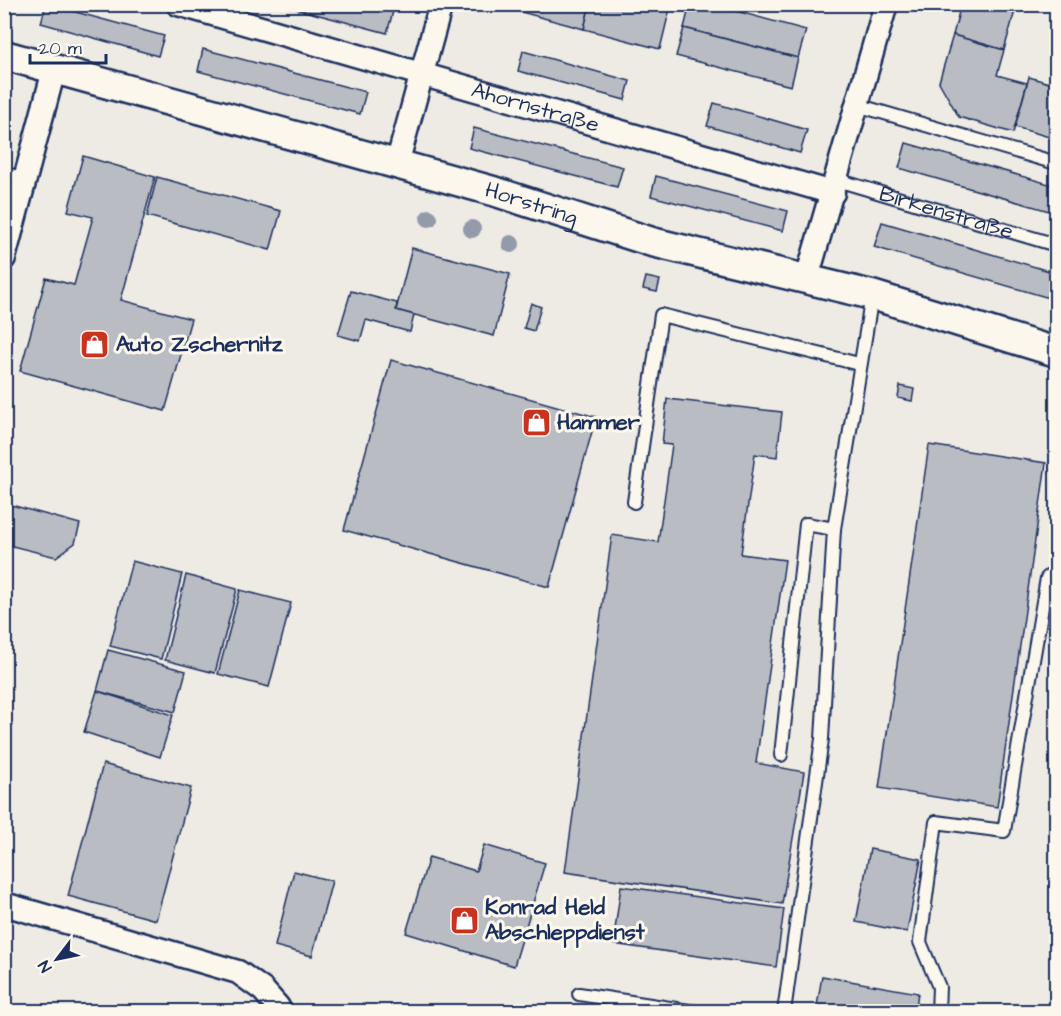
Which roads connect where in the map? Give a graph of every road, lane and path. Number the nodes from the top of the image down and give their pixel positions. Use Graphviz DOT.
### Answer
graph roads {
  1 [pos="441,4"];
  2 [pos="886,4"];
  3 [pos="187,7"];
  4 [pos="4,55"];
  5 [pos="54,70"];
  6 [pos="421,75"];
  7 [pos="857,105"];
  8 [pos="650,139"];
  9 [pos="1056,163"];
  10 [pos="397,164"];
  11 [pos="15,177"];
  12 [pos="835,186"];
  13 [pos="1056,245"];
  14 [pos="4,258"];
  15 [pos="807,278"];
  16 [pos="872,295"];
  17 [pos="1056,351"];
  18 [pos="860,364"];
  19 [pos="634,502"];
  20 [pos="834,529"];
  21 [pos="1056,571"];
  22 [pos="781,755"];
  23 [pos="4,904"];
  24 [pos="579,994"];
  25 [pos="278,1007"];
  26 [pos="696,1011"];
  27 [pos="784,1011"];
  28 [pos="938,1011"];
  1 -- 6 [label="street"];
  2 -- 7 [label="street"];
  3 -- 6 [label="street, Ahornstraße"];
  4 -- 5 [label="street, Horstring"];
  5 -- 10 [label="street, Horstring"];
  5 -- 11 [label="street"];
  6 -- 8 [label="street, Ahornstraße"];
  6 -- 10 [label="street"];
  7 -- 9 [label="lane"];
  7 -- 12 [label="street"];
  8 -- 12 [label="street, Birkenstraße"];
  10 -- 15 [label="street, Horstring"];
  11 -- 14 [label="street"];
  12 -- 13 [label="lane, Birkenstraße"];
  12 -- 15 [label="street"];
  15 -- 16 [label="street, Horstring"];
  16 -- 17 [label="street, Horstring"];
  16 -- 18 [label="lane"];
  18 -- 19 [label="lane"];
  18 -- 20 [label="lane"];
  20 -- 22 [label="lane"];
  20 -- 27 [label="lane"];
  21 -- 28 [label="lane"];
  23 -- 25 [label="street"];
  24 -- 26 [label="lane"];
}
